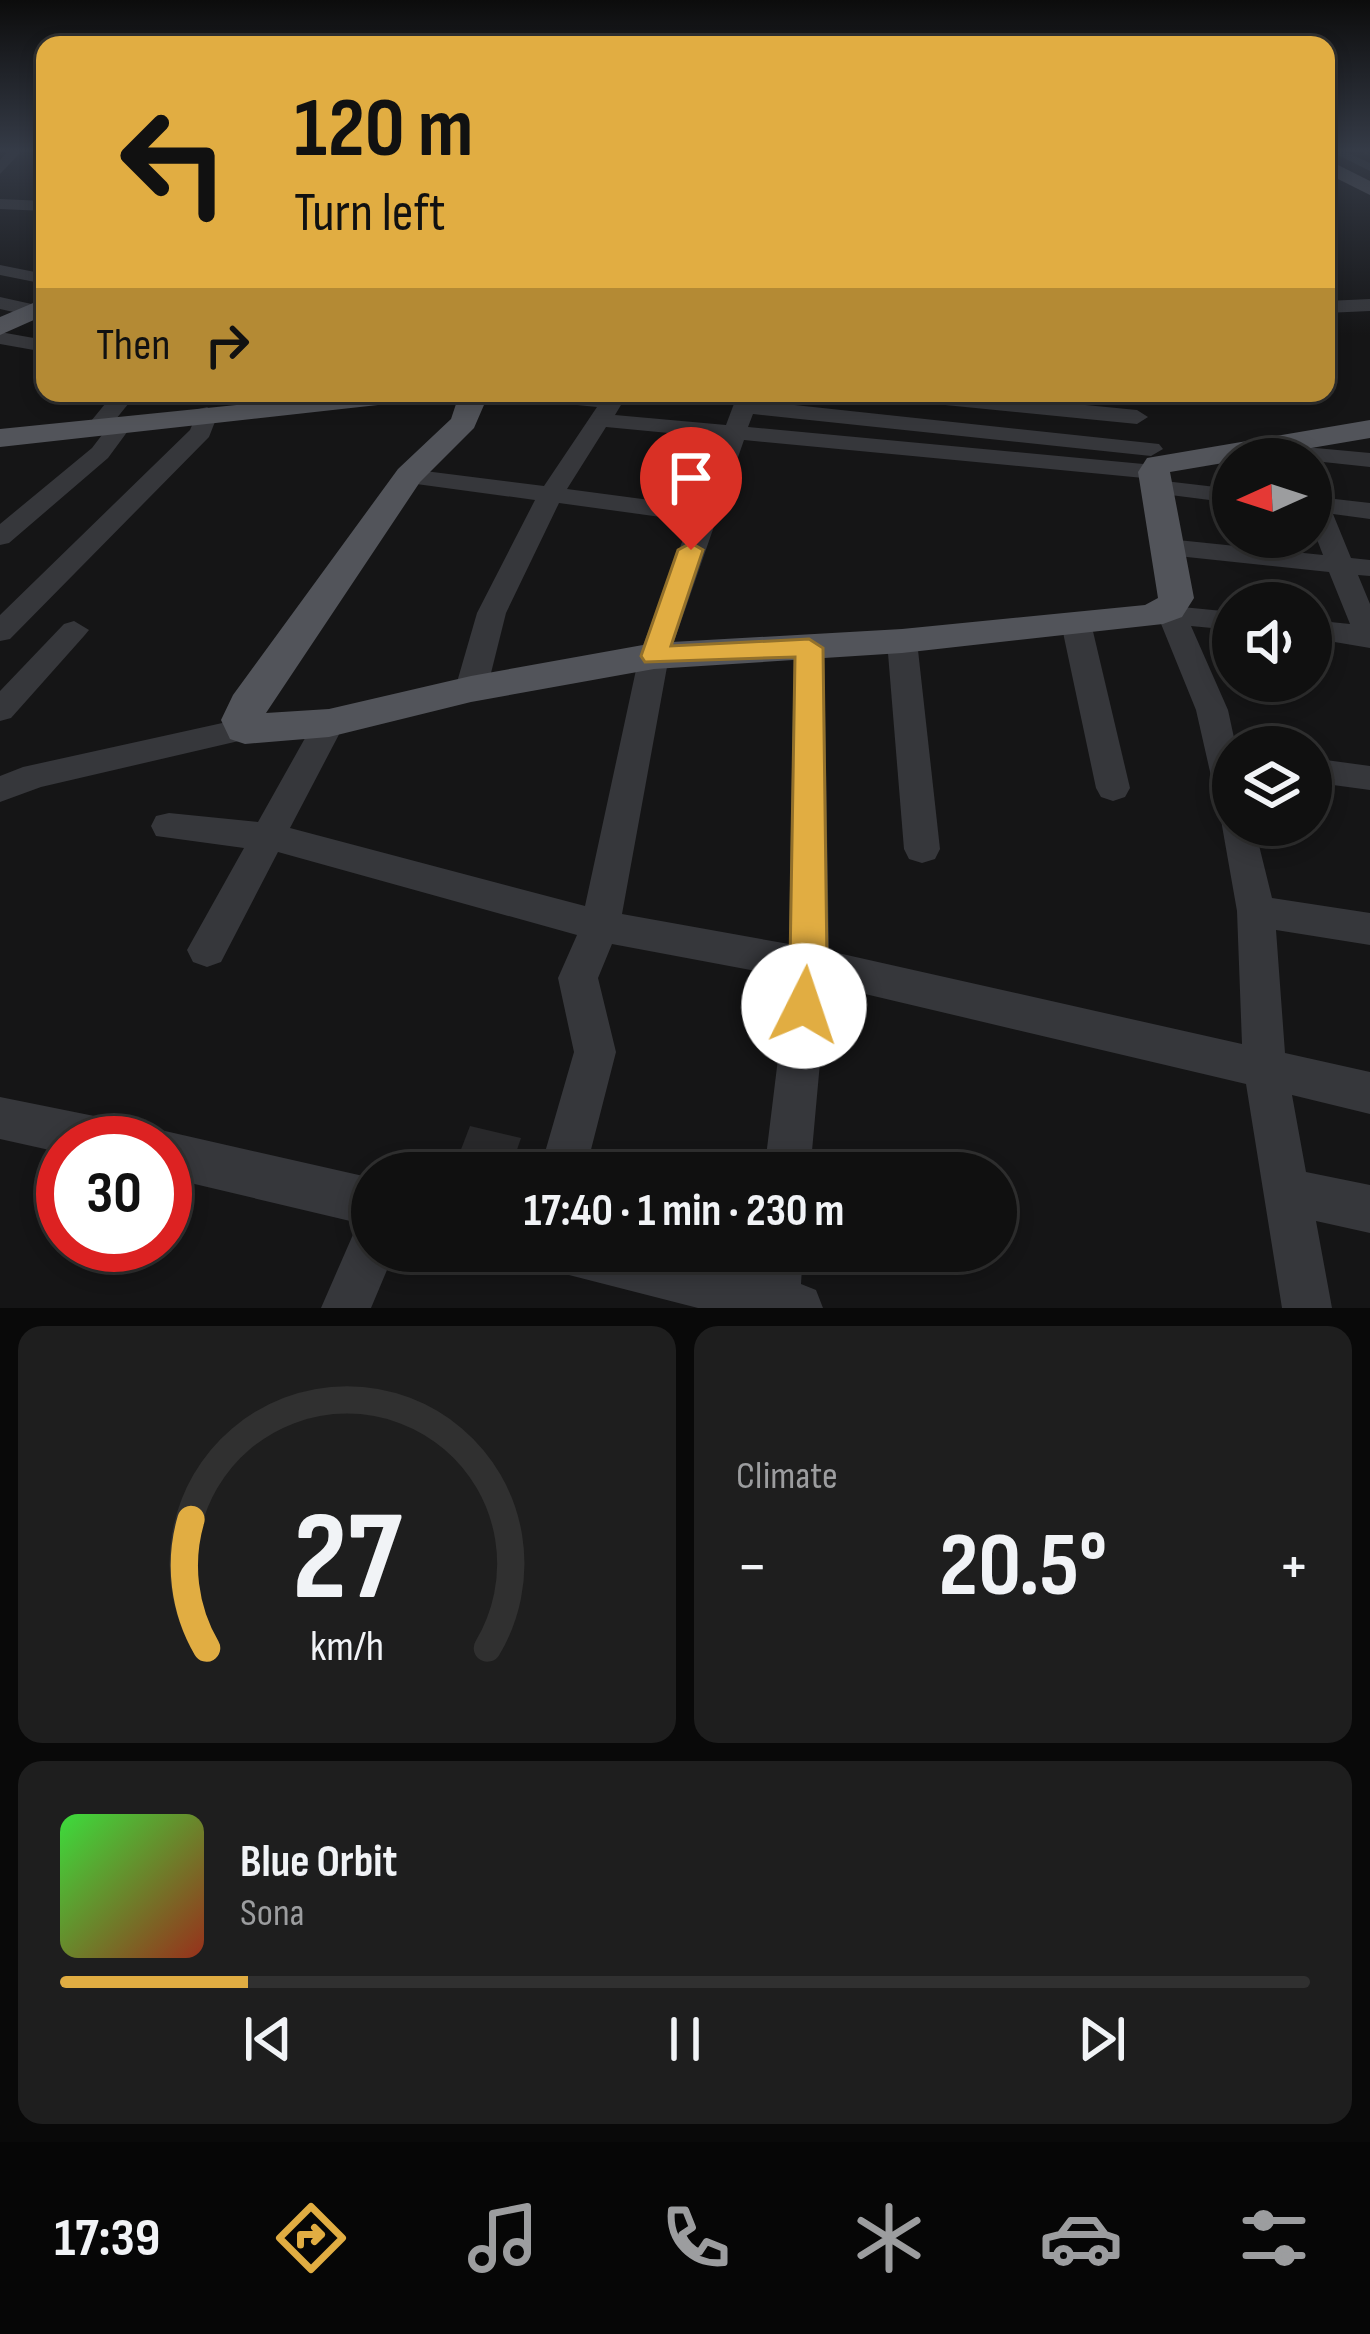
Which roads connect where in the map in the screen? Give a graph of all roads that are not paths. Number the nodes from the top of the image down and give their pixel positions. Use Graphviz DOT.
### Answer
graph roads {
  1 [pos="0,270"];
  2 [pos="36,277"];
  3 [pos="0,303"];
  4 [pos="1370,305"];
  5 [pos="1335,307"];
  6 [pos="36,308"];
  7 [pos="36,311"];
  8 [pos="0,327"];
  9 [pos="0,338"];
  10 [pos="36,344"];
  11 [pos="122,402"];
  12 [pos="340,402"];
  13 [pos="472,402"];
  14 [pos="608,402"];
  15 [pos="746,402"];
  16 [pos="761,402"];
  17 [pos="921,402"];
  18 [pos="1132,402"];
  19 [pos="207,414"];
  20 [pos="600,420"];
  21 [pos="920,424"];
  22 [pos="110,425"];
  23 [pos="1370,429"];
  24 [pos="734,434"];
  25 [pos="1332,441"];
  26 [pos="6,442"];
  27 [pos="918,450"];
  28 [pos="1332,457"];
  29 [pos="1370,460"];
  30 [pos="1212,462"];
  31 [pos="1155,468"];
  32 [pos="409,476"];
  33 [pos="1212,488"];
  34 [pos="552,496"];
  35 [pos="1332,504"];
  36 [pos="1370,511"];
  37 [pos="703,515"];
  38 [pos="0,537"];
  39 [pos="1168,547"];
  40 [pos="1332,549"];
  41 [pos="1338,564"];
  42 [pos="1370,568"];
  43 [pos="1170,612"];
  44 [pos="1212,618"];
  45 [pos="1076,623"];
  46 [pos="74,630"];
  47 [pos="0,632"];
  48 [pos="1332,632"];
  49 [pos="1370,637"];
  50 [pos="902,641"];
  51 [pos="809,648"];
  52 [pos="655,656"];
  53 [pos="471,688"];
  54 [pos="0,710"];
  55 [pos="329,723"];
  56 [pos="1217,726"];
  57 [pos="245,730"];
  58 [pos="1332,773"];
  59 [pos="1370,778"];
  60 [pos="1113,788"];
  61 [pos="0,789"];
  62 [pos="169,826"];
  63 [pos="272,837"];
  64 [pos="1241,846"];
  65 [pos="922,849"];
  66 [pos="1256,911"];
  67 [pos="600,926"];
  68 [pos="1370,928"];
  69 [pos="207,950"];
  70 [pos="808,964"];
  71 [pos="1264,1069"];
  72 [pos="1370,1093"];
  73 [pos="0,1118"];
  74 [pos="36,1126"];
  75 [pos="568,1152"];
  76 [pos="789,1152"];
  77 [pos="192,1160"];
  78 [pos="1289,1192"];
  79 [pos="351,1197"];
  80 [pos="1370,1208"];
  81 [pos="361,1272"];
  82 [pos="650,1272"];
  83 [pos="780,1272"];
  84 [pos="782,1306"];
  85 [pos="346,1308"];
  86 [pos="1307,1308"];
  1 -- 2 [label="street"];
  3 -- 6 [label="street"];
  4 -- 5 [label="street"];
  7 -- 8 [label="main road"];
  9 -- 10 [label="street"];
  11 -- 22 [label="street"];
  12 -- 19 [label="main road"];
  13 -- 32 [label="main road"];
  14 -- 20 [label="street"];
  15 -- 24 [label="street"];
  16 -- 21 [label="street"];
  17 -- 21 [label="street"];
  18 -- 31 [label="street"];
  19 -- 22 [label="main road"];
  19 -- 47 [label="street"];
  20 -- 24 [label="street"];
  20 -- 34 [label="street"];
  21 -- 27 [label="street"];
  21 -- 31 [label="street"];
  22 -- 26 [label="main road"];
  22 -- 38 [label="street"];
  23 -- 25 [label="main road"];
  24 -- 27 [label="street"];
  24 -- 37 [label="street"];
  27 -- 31 [label="street"];
  28 -- 29 [label="street"];
  30 -- 31 [label="main road"];
  31 -- 33 [label="street"];
  31 -- 39 [label="main road"];
  32 -- 34 [label="street"];
  32 -- 57 [label="main road"];
  34 -- 37 [label="street"];
  34 -- 53 [label="street"];
  35 -- 36 [label="street"];
  37 -- 52 [label="street"];
  39 -- 41 [label="street"];
  39 -- 43 [label="main road"];
  40 -- 41 [label="street"];
  41 -- 42 [label="street"];
  41 -- 49 [label="street"];
  43 -- 44 [label="street"];
  43 -- 45 [label="main road"];
  43 -- 56 [label="street"];
  45 -- 50 [label="main road"];
  45 -- 60 [label="street"];
  46 -- 54 [label="street"];
  48 -- 49 [label="street"];
  50 -- 51 [label="main road"];
  50 -- 65 [label="street"];
  51 -- 52 [label="main road"];
  51 -- 70 [label="street"];
  52 -- 53 [label="main road"];
  52 -- 67 [label="street"];
  53 -- 55 [label="main road"];
  55 -- 57 [label="main road"];
  55 -- 63 [label="street"];
  57 -- 61 [label="street"];
  58 -- 59 [label="street"];
  62 -- 63 [label="street"];
  63 -- 67 [label="street"];
  63 -- 69 [label="street"];
  64 -- 66 [label="street"];
  66 -- 68 [label="street"];
  66 -- 71 [label="street"];
  67 -- 70 [label="street"];
  67 -- 75 [label="street"];
  70 -- 71 [label="street"];
  70 -- 76 [label="street"];
  71 -- 72 [label="street"];
  71 -- 78 [label="street"];
  73 -- 74 [label="street"];
  77 -- 79 [label="street"];
  78 -- 80 [label="street"];
  78 -- 86 [label="street"];
  81 -- 85 [label="street"];
  82 -- 84 [label="street"];
  83 -- 84 [label="street"];
}
